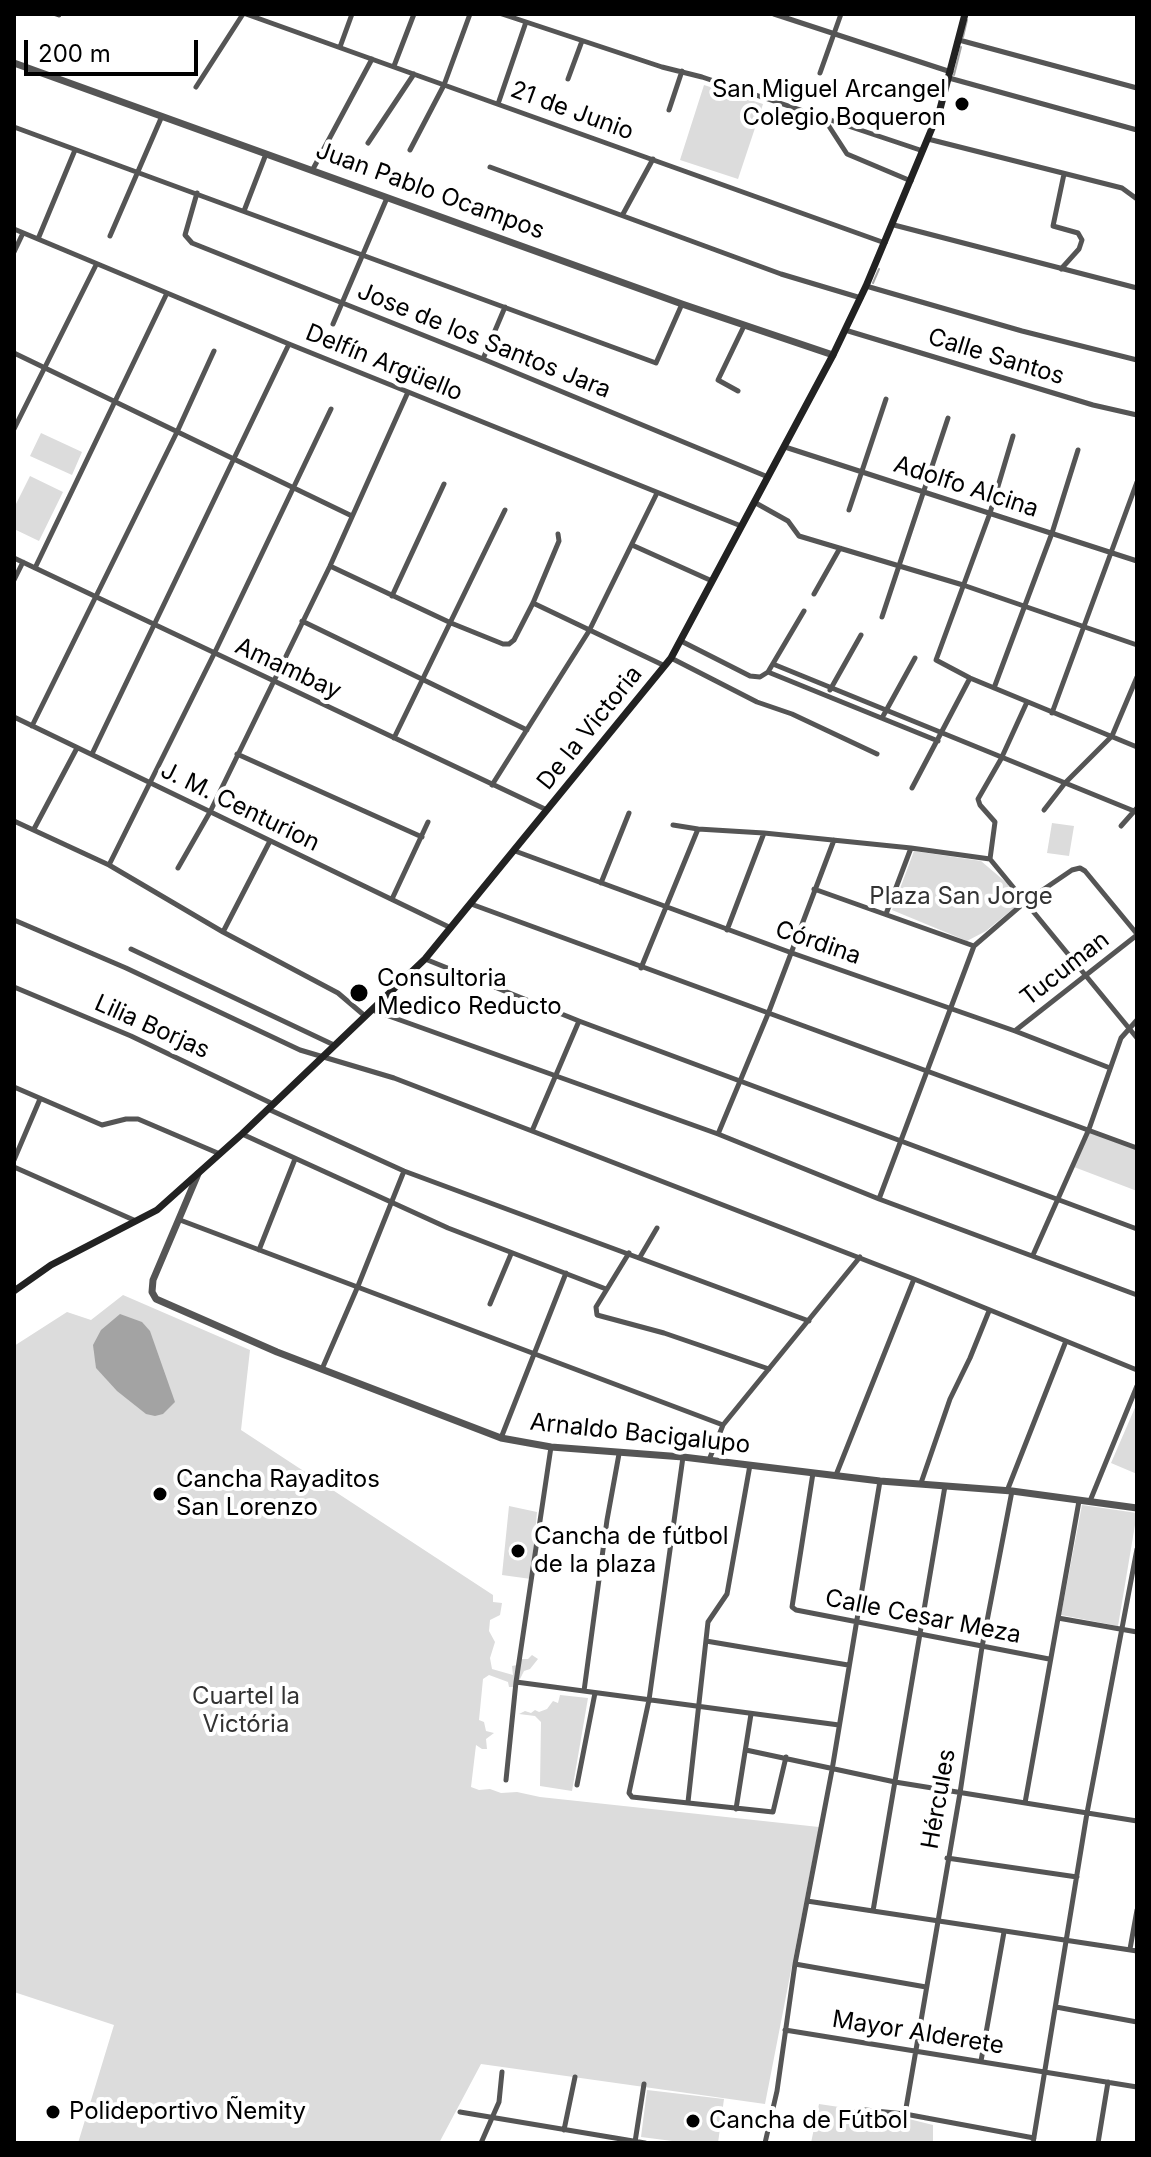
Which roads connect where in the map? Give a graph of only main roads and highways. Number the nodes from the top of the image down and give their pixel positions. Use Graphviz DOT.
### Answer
graph roads {
  1 [pos="965,14"];
  2 [pos="14,1291"];
  1 -- 2 [label="main road, De la Victoria"];
}
